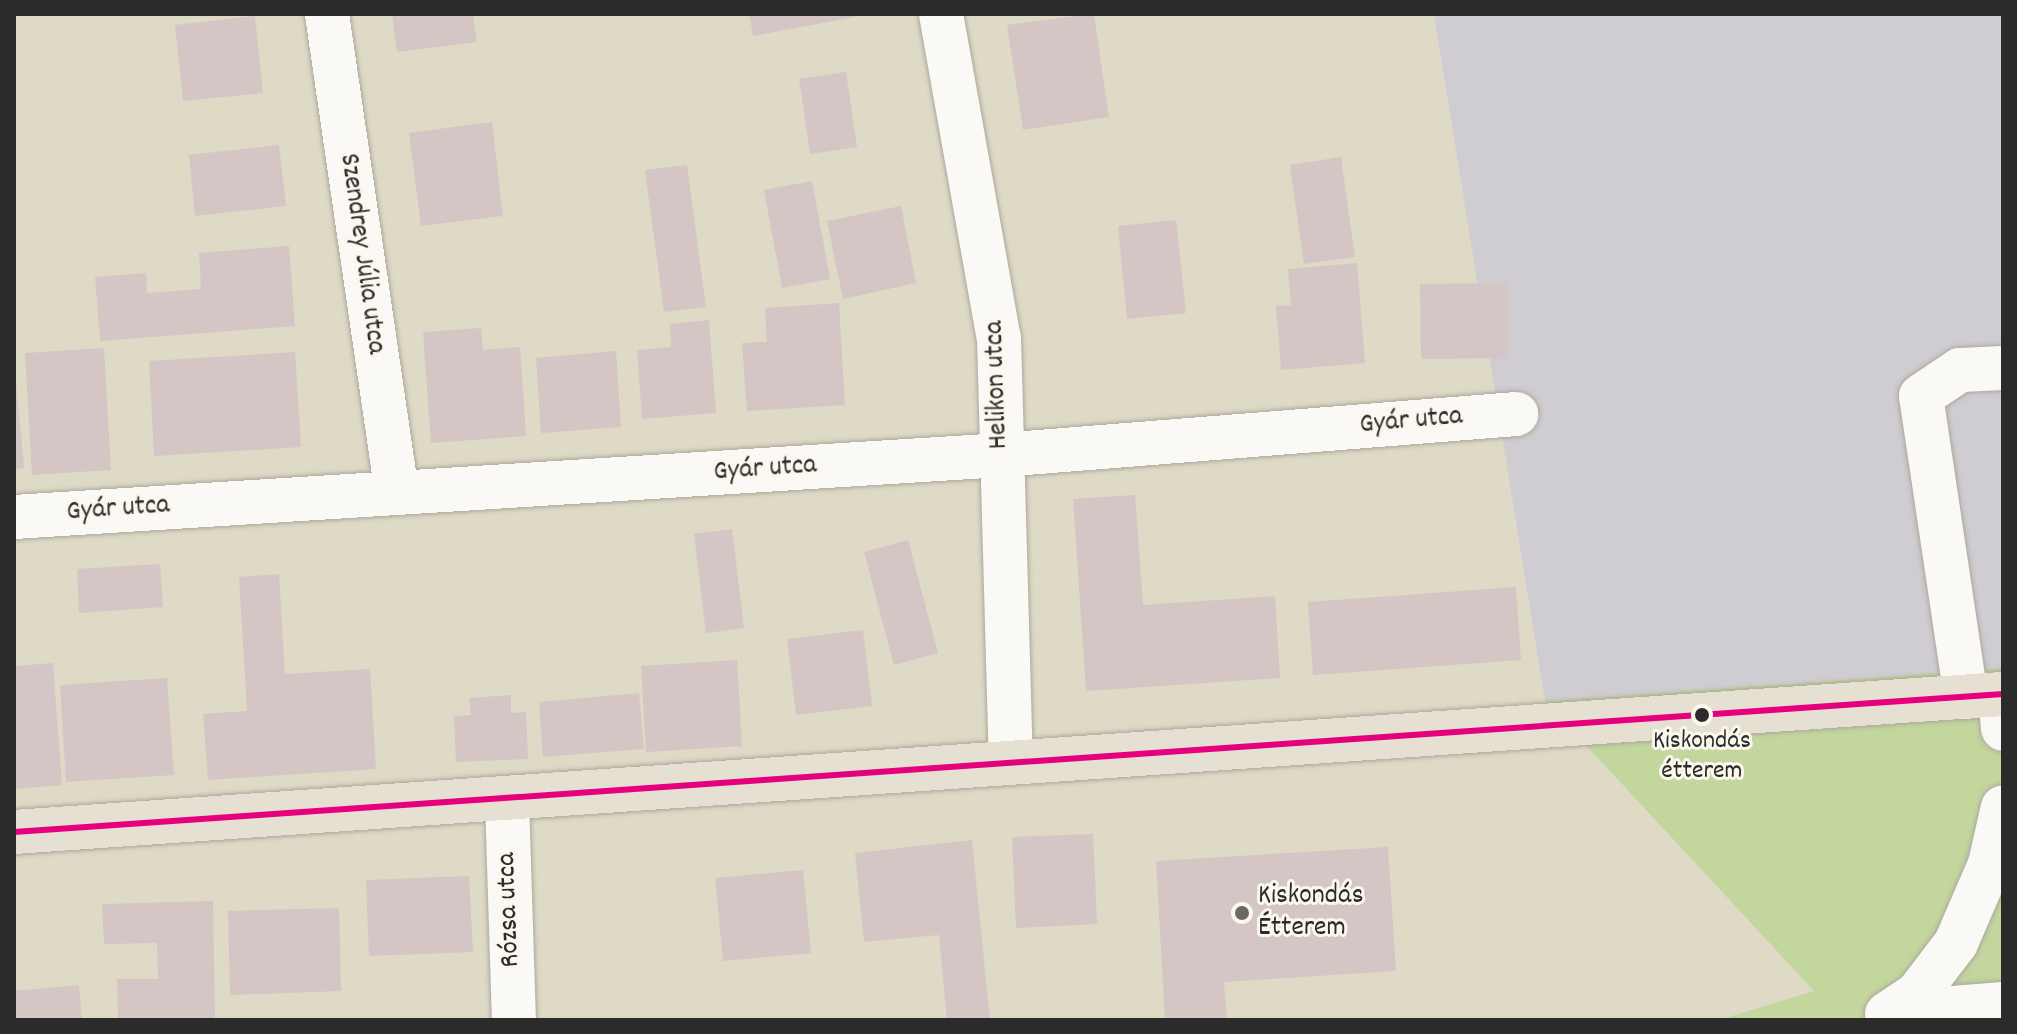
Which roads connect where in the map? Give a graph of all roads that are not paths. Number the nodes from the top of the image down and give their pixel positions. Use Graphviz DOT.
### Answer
graph roads {
  1 [pos="327,14"];
  2 [pos="941,14"];
  3 [pos="2003,368"];
  4 [pos="1516,414"];
  5 [pos="1001,455"];
  6 [pos="397,493"];
  7 [pos="14,517"];
  8 [pos="1993,704"];
  9 [pos="1011,762"];
  10 [pos="507,800"];
  11 [pos="2003,807"];
  12 [pos="14,832"];
  13 [pos="1996,876"];
  14 [pos="2003,1004"];
  15 [pos="1879,1017"];
  16 [pos="514,1020"];
  1 -- 6 [label="street, Szendrey Júlia utca"];
  2 -- 5 [label="street, Helikon utca"];
  3 -- 8 [label="street"];
  4 -- 5 [label="street, Gyár utca"];
  5 -- 6 [label="street, Gyár utca"];
  5 -- 9 [label="street, Helikon utca"];
  6 -- 7 [label="street, Gyár utca"];
  8 -- 9 [label="main road"];
  9 -- 10 [label="main road"];
  10 -- 12 [label="main road"];
  10 -- 16 [label="street, Rózsa utca"];
  11 -- 13 [label="street"];
  13 -- 15 [label="street"];
  14 -- 15 [label="street"];
}
